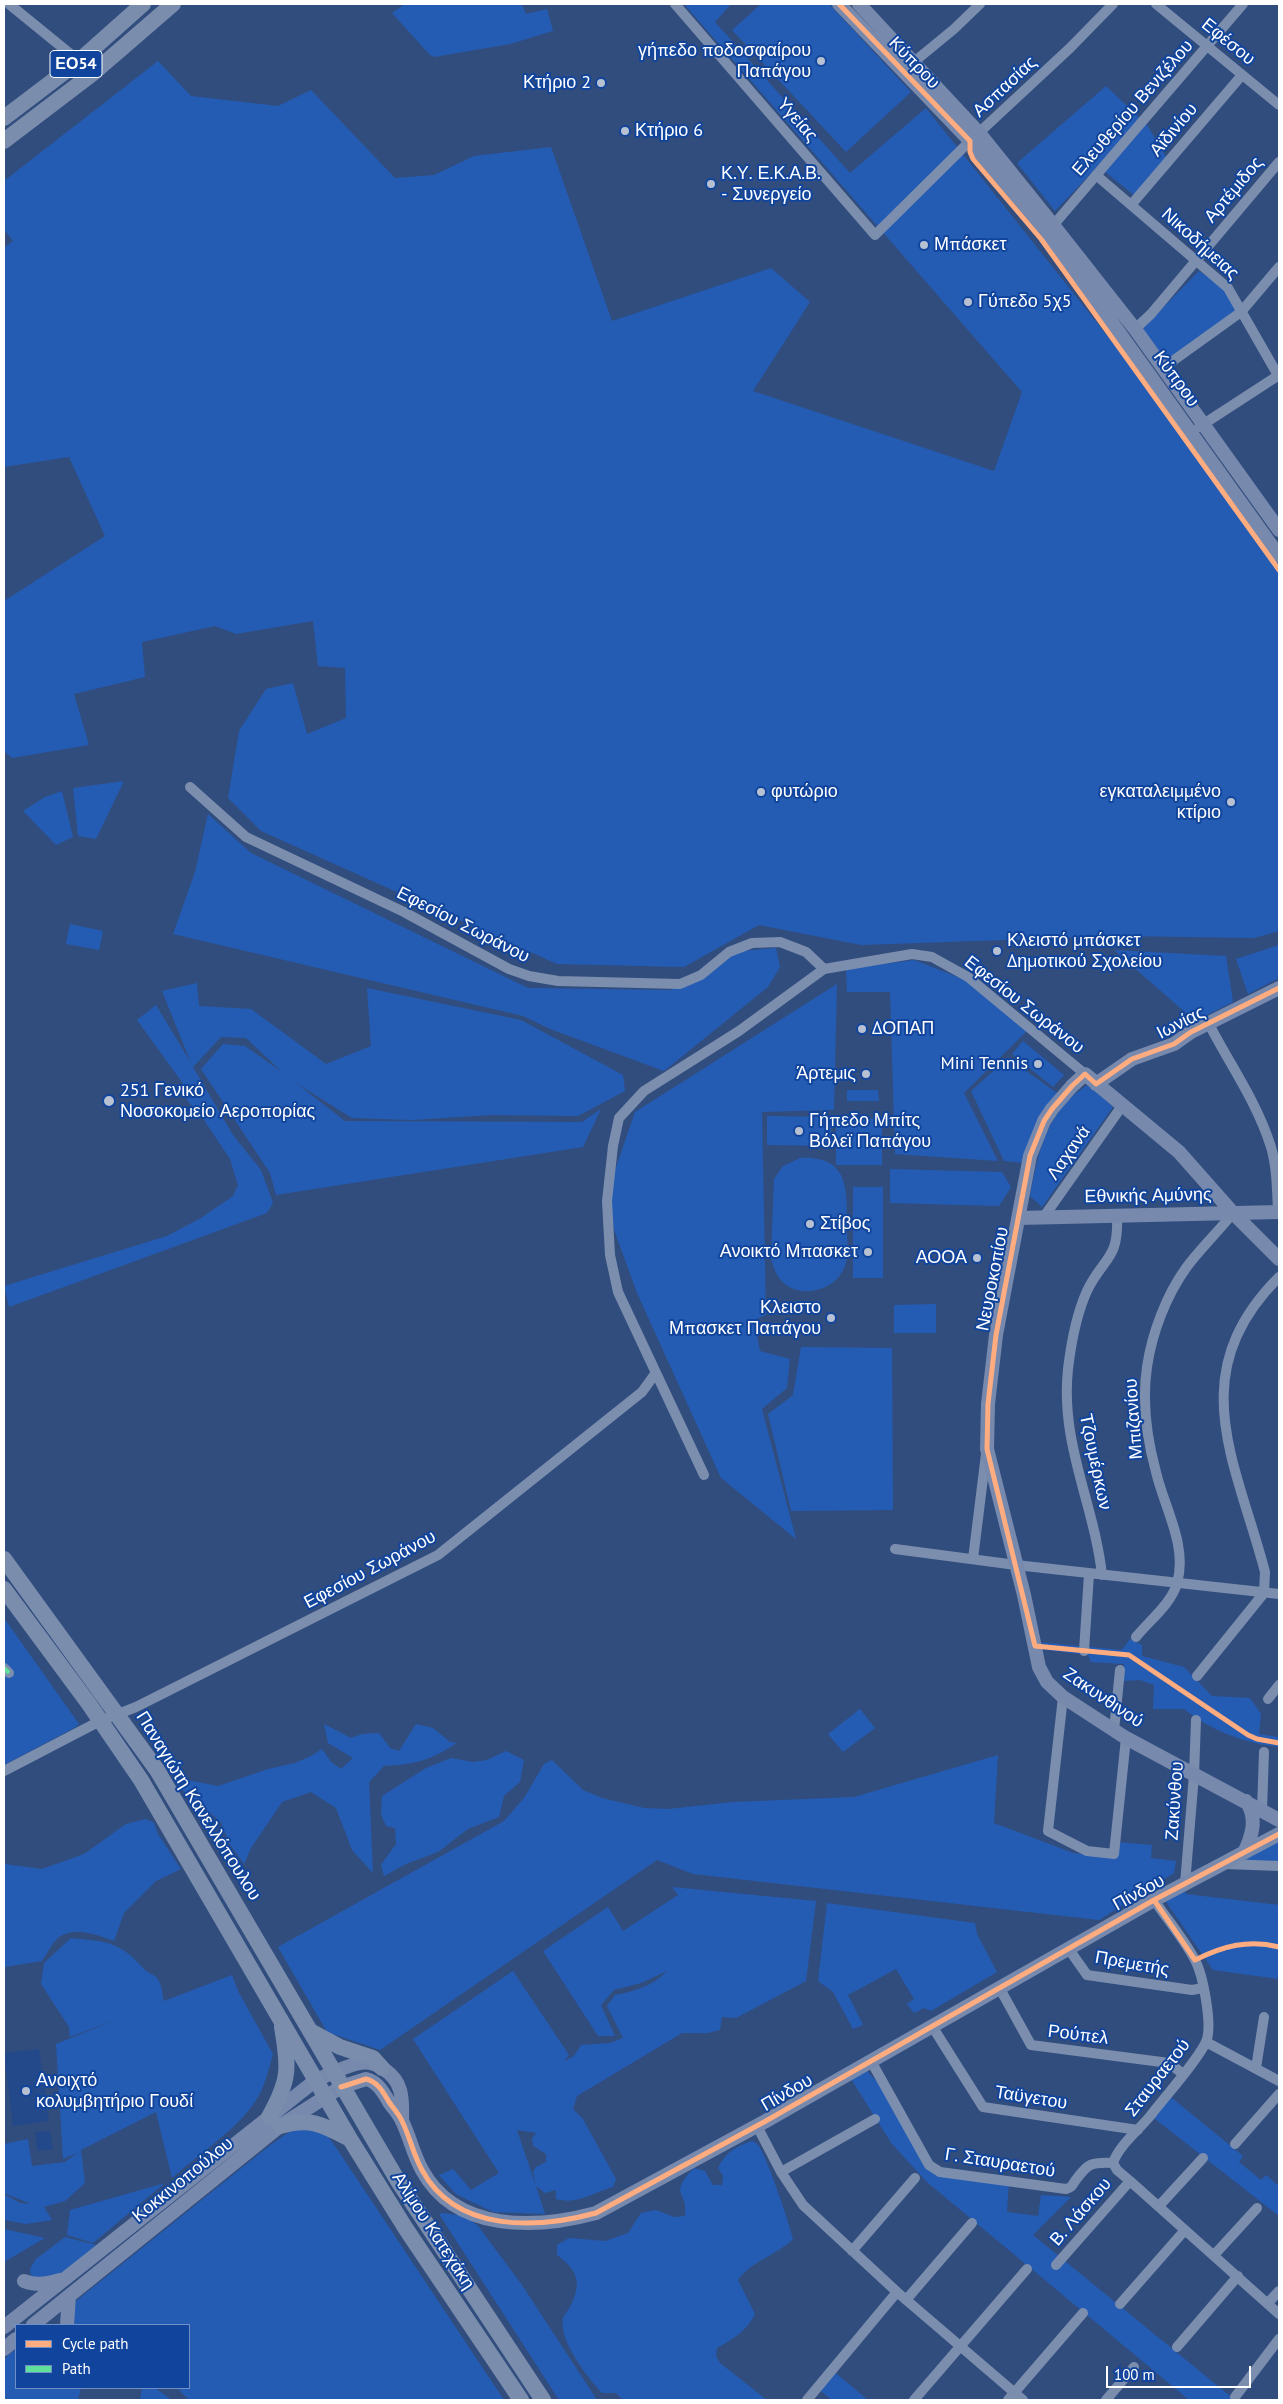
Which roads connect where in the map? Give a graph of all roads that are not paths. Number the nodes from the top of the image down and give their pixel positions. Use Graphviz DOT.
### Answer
graph roads {
  1 [pos="9,4"];
  2 [pos="143,4"];
  3 [pos="172,4"];
  4 [pos="675,4"];
  5 [pos="839,4"];
  6 [pos="980,4"];
  7 [pos="1113,4"];
  8 [pos="1156,4"];
  9 [pos="1243,4"];
  10 [pos="862,5"];
  11 [pos="851,17"];
  12 [pos="1208,47"];
  13 [pos="80,61"];
  14 [pos="914,61"];
  15 [pos="904,71"];
  16 [pos="1242,75"];
  17 [pos="1279,105"];
  18 [pos="4,118"];
  19 [pos="974,137"];
  20 [pos="4,141"];
  21 [pos="1279,162"];
  22 [pos="1096,175"];
  23 [pos="1131,205"];
  24 [pos="1050,229"];
  25 [pos="874,235"];
  26 [pos="1196,259"];
  27 [pos="1279,268"];
  28 [pos="1241,312"];
  29 [pos="1135,329"];
  30 [pos="1122,338"];
  31 [pos="1163,368"];
  32 [pos="1279,376"];
  33 [pos="1197,429"];
  34 [pos="1279,530"];
  35 [pos="1279,556"];
  36 [pos="190,787"];
  37 [pos="824,969"];
  38 [pos="1279,988"];
  39 [pos="1209,1024"];
  40 [pos="1091,1079"];
  41 [pos="1122,1106"];
  42 [pos="1279,1212"];
  43 [pos="1233,1213"];
  44 [pos="1117,1216"];
  45 [pos="1019,1218"];
  46 [pos="1043,1218"];
  47 [pos="1279,1260"];
  48 [pos="1279,1277"];
  49 [pos="655,1374"];
  50 [pos="987,1449"];
  51 [pos="704,1475"];
  52 [pos="895,1549"];
  53 [pos="4,1559"];
  54 [pos="973,1559"];
  55 [pos="1016,1565"];
  56 [pos="1090,1574"];
  57 [pos="1102,1575"];
  58 [pos="1177,1583"];
  59 [pos="4,1589"];
  60 [pos="1264,1593"];
  61 [pos="1279,1594"];
  62 [pos="1136,1637"];
  63 [pos="1084,1651"];
  64 [pos="1120,1670"];
  65 [pos="1197,1676"];
  66 [pos="1279,1685"];
  67 [pos="1063,1698"];
  68 [pos="1268,1699"];
  69 [pos="118,1714"];
  70 [pos="1196,1720"];
  71 [pos="100,1721"];
  72 [pos="1114,1730"];
  73 [pos="1126,1738"];
  74 [pos="1264,1752"];
  75 [pos="4,1771"];
  76 [pos="1194,1775"];
  77 [pos="1246,1801"];
  78 [pos="1262,1810"];
  79 [pos="1279,1820"];
  80 [pos="1279,1834"];
  81 [pos="1244,1853"];
  82 [pos="1220,1865"];
  83 [pos="1279,1866"];
  84 [pos="1184,1884"];
  85 [pos="1154,1900"];
  86 [pos="1068,1948"];
  87 [pos="999,1987"];
  88 [pos="1203,1988"];
  89 [pos="281,2018"];
  90 [pos="1264,2018"];
  91 [pos="932,2026"];
  92 [pos="310,2031"];
  93 [pos="1206,2042"];
  94 [pos="871,2061"];
  95 [pos="382,2068"];
  96 [pos="1256,2068"];
  97 [pos="1183,2074"];
  98 [pos="316,2080"];
  99 [pos="337,2080"];
  100 [pos="1279,2081"];
  101 [pos="1279,2094"];
  102 [pos="326,2096"];
  103 [pos="875,2119"];
  104 [pos="274,2121"];
  105 [pos="402,2121"];
  106 [pos="757,2126"];
  107 [pos="1138,2130"];
  108 [pos="350,2139"];
  109 [pos="1235,2144"];
  110 [pos="1203,2158"];
  111 [pos="1113,2163"];
  112 [pos="780,2172"];
  113 [pos="915,2178"];
  114 [pos="1130,2181"];
  115 [pos="1159,2206"];
  116 [pos="1257,2208"];
  117 [pos="972,2223"];
  118 [pos="1185,2230"];
  119 [pos="852,2251"];
  120 [pos="1214,2255"];
  121 [pos="1056,2265"];
  122 [pos="1028,2269"];
  123 [pos="1238,2276"];
  124 [pos="65,2278"];
  125 [pos="24,2281"];
  126 [pos="1279,2291"];
  127 [pos="897,2292"];
  128 [pos="69,2296"];
  129 [pos="906,2300"];
  130 [pos="1268,2303"];
  131 [pos="1120,2304"];
  132 [pos="1083,2313"];
  133 [pos="1279,2314"];
  134 [pos="34,2324"];
  135 [pos="67,2324"];
  136 [pos="4,2327"];
  137 [pos="1279,2339"];
  138 [pos="15,2340"];
  139 [pos="1177,2347"];
  140 [pos="960,2348"];
  141 [pos="4,2349"];
  142 [pos="1134,2367"];
  143 [pos="1011,2396"];
  144 [pos="1235,2397"];
  145 [pos="521,2400"];
  146 [pos="544,2400"];
  147 [pos="806,2400"];
  148 [pos="914,2400"];
  149 [pos="1023,2400"];
  150 [pos="1106,2400"];
  1 -- 13 [label="street"];
  2 -- 13 [label="main road, ΕΟ54"];
  3 -- 20 [label="main road, ΕΟ54"];
  4 -- 25 [label="street, Υγείας"];
  5 -- 11 [label="street, Κύπρου"];
  6 -- 14 [label="street"];
  7 -- 19 [label="street, Ασπασίας"];
  8 -- 12 [label="street, Εφέσου"];
  9 -- 12 [label="street, Ελευθερίου Βενιζέλου"];
  10 -- 11 [label="street"];
  10 -- 14 [label="street, Κύπρου"];
  11 -- 15 [label="street, Κύπρου"];
  12 -- 16 [label="street, Εφέσου"];
  12 -- 22 [label="street, Ελευθερίου Βενιζέλου"];
  13 -- 18 [label="main road, ΕΟ54"];
  14 -- 15 [label="street"];
  14 -- 19 [label="street, Κύπρου"];
  15 -- 19 [label="street, Κύπρου"];
  16 -- 17 [label="street, Εφέσου"];
  16 -- 23 [label="street, Αϊδινίου"];
  19 -- 24 [label="street, Κύπρου"];
  19 -- 25 [label="street, Ασπασίας"];
  21 -- 26 [label="street, Αρτέμιδος"];
  22 -- 23 [label="street, Νικοδήμειας"];
  22 -- 24 [label="street, Ελευθερίου Βενιζέλου"];
  23 -- 26 [label="street, Νικοδήμειας"];
  24 -- 29 [label="street, Κύπρου"];
  24 -- 30 [label="street, Κύπρου"];
  26 -- 28 [label="street, Νικοδήμειας"];
  26 -- 29 [label="street, Αρτέμιδος"];
  27 -- 28 [label="street"];
  28 -- 31 [label="street"];
  28 -- 32 [label="street, Νικοδήμειας"];
  29 -- 30 [label="street"];
  29 -- 31 [label="street, Κύπρου"];
  30 -- 33 [label="street, Κύπρου"];
  31 -- 33 [label="street, Κύπρου"];
  32 -- 33 [label="street"];
  33 -- 34 [label="street, Κύπρου"];
  33 -- 35 [label="street, Κύπρου"];
  36 -- 37 [label="street, Εφεσίου Σωράνου"];
  37 -- 40 [label="street, Εφεσίου Σωράνου"];
  37 -- 49 [label="street, Εφεσίου Σωράνου"];
  38 -- 39 [label="street, Ιωνίας"];
  39 -- 40 [label="street, Ιωνίας"];
  39 -- 42 [label="street"];
  40 -- 41 [label="street"];
  40 -- 45 [label="street, Νευροκοπίου"];
  41 -- 43 [label="street"];
  41 -- 46 [label="street, Λαχανά"];
  42 -- 43 [label="street, Εθνικής Αμύνης"];
  43 -- 44 [label="street, Εθνικής Αμύνης"];
  43 -- 47 [label="street"];
  43 -- 58 [label="street, Μπιζανίου"];
  44 -- 46 [label="street, Εθνικής Αμύνης"];
  44 -- 57 [label="street, Τζουμέρκων"];
  45 -- 46 [label="street, Εθνικής Αμύνης"];
  45 -- 50 [label="street, Νευροκοπίου"];
  48 -- 60 [label="street"];
  49 -- 51 [label="street, Εφεσίου Σωράνου"];
  49 -- 69 [label="street, Εφεσίου Σωράνου"];
  50 -- 54 [label="street"];
  50 -- 55 [label="street, Νευροκοπίου"];
  52 -- 54 [label="street"];
  53 -- 69 [label="main road, Παναγιώτη Κανελλόπουλου"];
  54 -- 55 [label="street"];
  55 -- 56 [label="street"];
  55 -- 67 [label="street, Ζακυνθινού"];
  56 -- 57 [label="street"];
  56 -- 63 [label="street"];
  57 -- 58 [label="street"];
  58 -- 60 [label="street"];
  58 -- 62 [label="street"];
  59 -- 71 [label="main road, Παναγιώτη Κανελλόπουλου"];
  60 -- 61 [label="street"];
  60 -- 65 [label="street"];
  64 -- 72 [label="street"];
  66 -- 68 [label="street"];
  67 -- 72 [label="street, Ζακυνθινού"];
  67 -- 73 [label="street"];
  69 -- 71 [label="street, Εφεσίου Σωράνου"];
  69 -- 92 [label="main road, Παναγιώτη Κανελλόπουλου"];
  70 -- 76 [label="street, Ζακύνθου"];
  71 -- 75 [label="street, Εφεσίου Σωράνου"];
  71 -- 89 [label="main road, Παναγιώτη Κανελλόπουλου"];
  72 -- 73 [label="street, Ζακυνθινού"];
  73 -- 76 [label="street, Ζακυνθινού"];
  74 -- 78 [label="street"];
  76 -- 77 [label="street, Ζακυνθινού"];
  76 -- 84 [label="street, Ζακύνθου"];
  77 -- 78 [label="street, Ζακυνθινού"];
  77 -- 81 [label="street"];
  78 -- 79 [label="street, Ζακυνθινού"];
  80 -- 81 [label="street, Πίνδου"];
  81 -- 82 [label="street, Πίνδου"];
  82 -- 83 [label="street"];
  82 -- 84 [label="street, Πίνδου"];
  84 -- 85 [label="street, Πίνδου"];
  85 -- 86 [label="street, Πίνδου"];
  85 -- 88 [label="street, Σταυραετού"];
  86 -- 87 [label="street, Πίνδου"];
  86 -- 88 [label="street, Πρεμετής"];
  87 -- 91 [label="street, Πίνδου"];
  87 -- 97 [label="street, Ρούπελ"];
  88 -- 93 [label="street, Σταυραετού"];
  89 -- 98 [label="main road, Παναγιώτη Κανελλόπουλου"];
  89 -- 104 [label="main road"];
  90 -- 96 [label="street"];
  91 -- 94 [label="street, Πίνδου"];
  91 -- 107 [label="street, Ταϋγετου"];
  92 -- 95 [label="main road"];
  92 -- 99 [label="main road, Παναγιώτη Κανελλόπουλου"];
  93 -- 96 [label="street"];
  93 -- 97 [label="street, Σταυραετού"];
  94 -- 106 [label="street, Πίνδου"];
  94 -- 111 [label="street, Γ. Σταυραετού"];
  95 -- 99 [label="street"];
  95 -- 105 [label="street, Πίνδου"];
  96 -- 100 [label="street"];
  97 -- 107 [label="street, Σταυραετού"];
  98 -- 99 [label="street, Κοκκινοπούλου"];
  98 -- 102 [label="main road, Αλίμου Κατεχάκη"];
  98 -- 104 [label="street, Κοκκινοπούλου"];
  99 -- 102 [label="street, Κοκκινοπούλου"];
  99 -- 105 [label="street, Πίνδου"];
  99 -- 146 [label="main road, Αλίμου Κατεχάκη"];
  101 -- 109 [label="street"];
  102 -- 104 [label="street, Κοκκινοπούλου"];
  102 -- 108 [label="main road, Αλίμου Κατεχάκη"];
  103 -- 112 [label="street"];
  104 -- 108 [label="main road"];
  104 -- 124 [label="street, Κοκκινοπούλου"];
  104 -- 128 [label="street, Κοκκινοπούλου"];
  105 -- 106 [label="street, Πίνδου"];
  106 -- 112 [label="street"];
  107 -- 111 [label="street, Σταυραετού"];
  108 -- 145 [label="main road, Αλίμου Κατεχάκη"];
  110 -- 115 [label="street"];
  111 -- 114 [label="street, Β. Λάσκου"];
  112 -- 119 [label="street"];
  113 -- 119 [label="street"];
  114 -- 115 [label="street, Β. Λάσκου"];
  114 -- 121 [label="street, Β. Λάσκου"];
  115 -- 118 [label="street, Β. Λάσκου"];
  116 -- 120 [label="street"];
  117 -- 129 [label="street"];
  118 -- 120 [label="street, Β. Λάσκου"];
  118 -- 131 [label="street"];
  119 -- 127 [label="street"];
  120 -- 123 [label="street, Β. Λάσκου"];
  122 -- 140 [label="street"];
  123 -- 130 [label="street, Β. Λάσκου"];
  123 -- 139 [label="street"];
  124 -- 125 [label="street"];
  124 -- 136 [label="street, Κοκκινοπούλου"];
  126 -- 130 [label="street"];
  127 -- 129 [label="street"];
  127 -- 147 [label="street"];
  128 -- 134 [label="street, Κοκκινοπούλου"];
  128 -- 135 [label="street"];
  129 -- 140 [label="street"];
  130 -- 133 [label="street, Β. Λάσκου"];
  132 -- 143 [label="street"];
  137 -- 144 [label="street"];
  138 -- 141 [label="street"];
  140 -- 143 [label="street"];
  140 -- 148 [label="street"];
  142 -- 150 [label="street"];
  143 -- 149 [label="street"];
}
